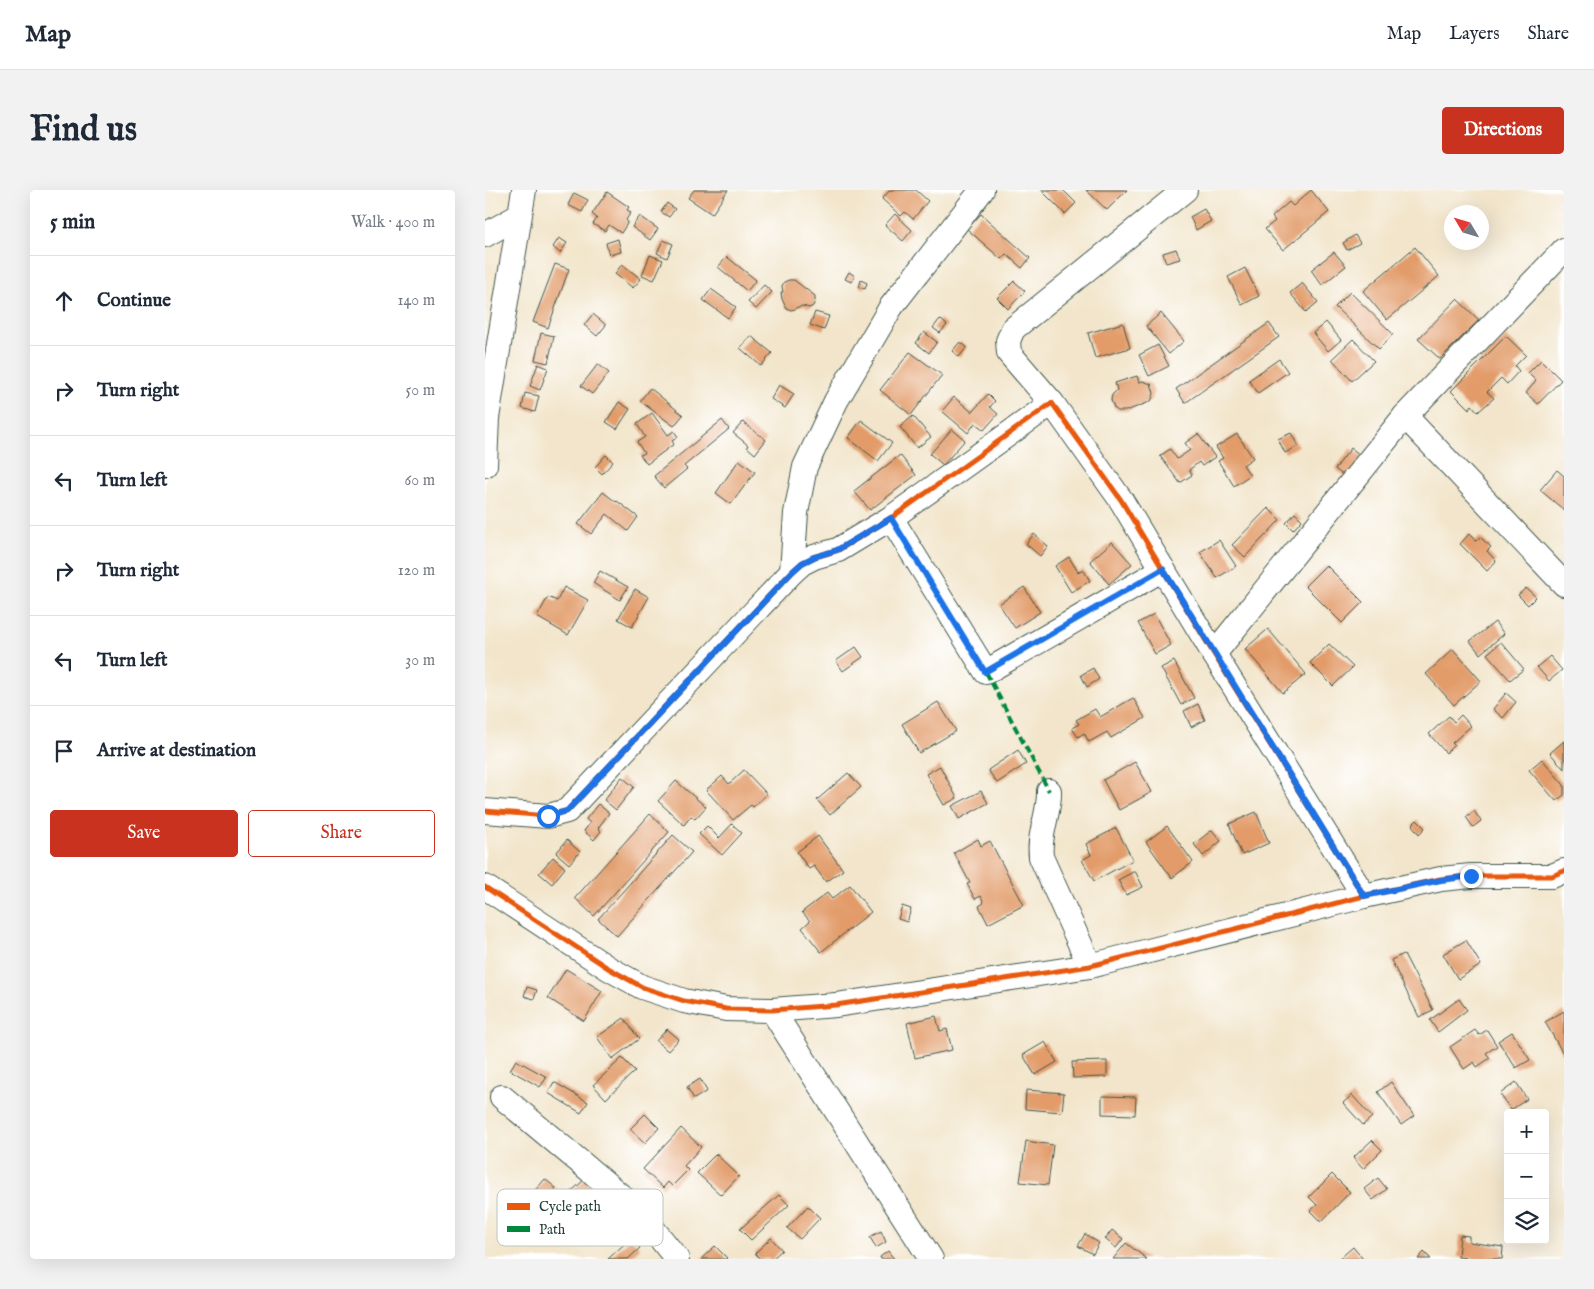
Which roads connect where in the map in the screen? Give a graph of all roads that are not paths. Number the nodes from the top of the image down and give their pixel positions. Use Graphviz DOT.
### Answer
graph roads {
  1 [pos="524,190"];
  2 [pos="982,190"];
  3 [pos="1185,190"];
  4 [pos="519,216"];
  5 [pos="485,234"];
  6 [pos="1564,250"];
  7 [pos="1052,403"];
  8 [pos="1405,416"];
  9 [pos="485,465"];
  10 [pos="891,518"];
  11 [pos="1163,569"];
  12 [pos="792,572"];
  13 [pos="1564,584"];
  14 [pos="1214,654"];
  15 [pos="1049,791"];
  16 [pos="485,811"];
  17 [pos="1564,871"];
  18 [pos="485,887"];
  19 [pos="1364,896"];
  20 [pos="1090,966"];
  21 [pos="772,1010"];
  22 [pos="502,1097"];
  23 [pos="612,1189"];
  24 [pos="663,1242"];
  25 [pos="677,1259"];
  26 [pos="931,1259"];
  1 -- 4 [label="street"];
  2 -- 12 [label="street"];
  3 -- 7 [label="street"];
  4 -- 5 [label="street"];
  4 -- 9 [label="street"];
  6 -- 8 [label="street"];
  7 -- 10 [label="street"];
  7 -- 11 [label="street"];
  8 -- 13 [label="street"];
  8 -- 14 [label="street"];
  10 -- 11 [label="street"];
  10 -- 12 [label="street"];
  11 -- 14 [label="street"];
  12 -- 16 [label="street"];
  14 -- 19 [label="street"];
  15 -- 20 [label="street"];
  17 -- 19 [label="street"];
  18 -- 21 [label="street"];
  19 -- 20 [label="street"];
  20 -- 21 [label="street"];
  21 -- 26 [label="street"];
  22 -- 23 [label="street"];
  24 -- 25 [label="street"];
}
